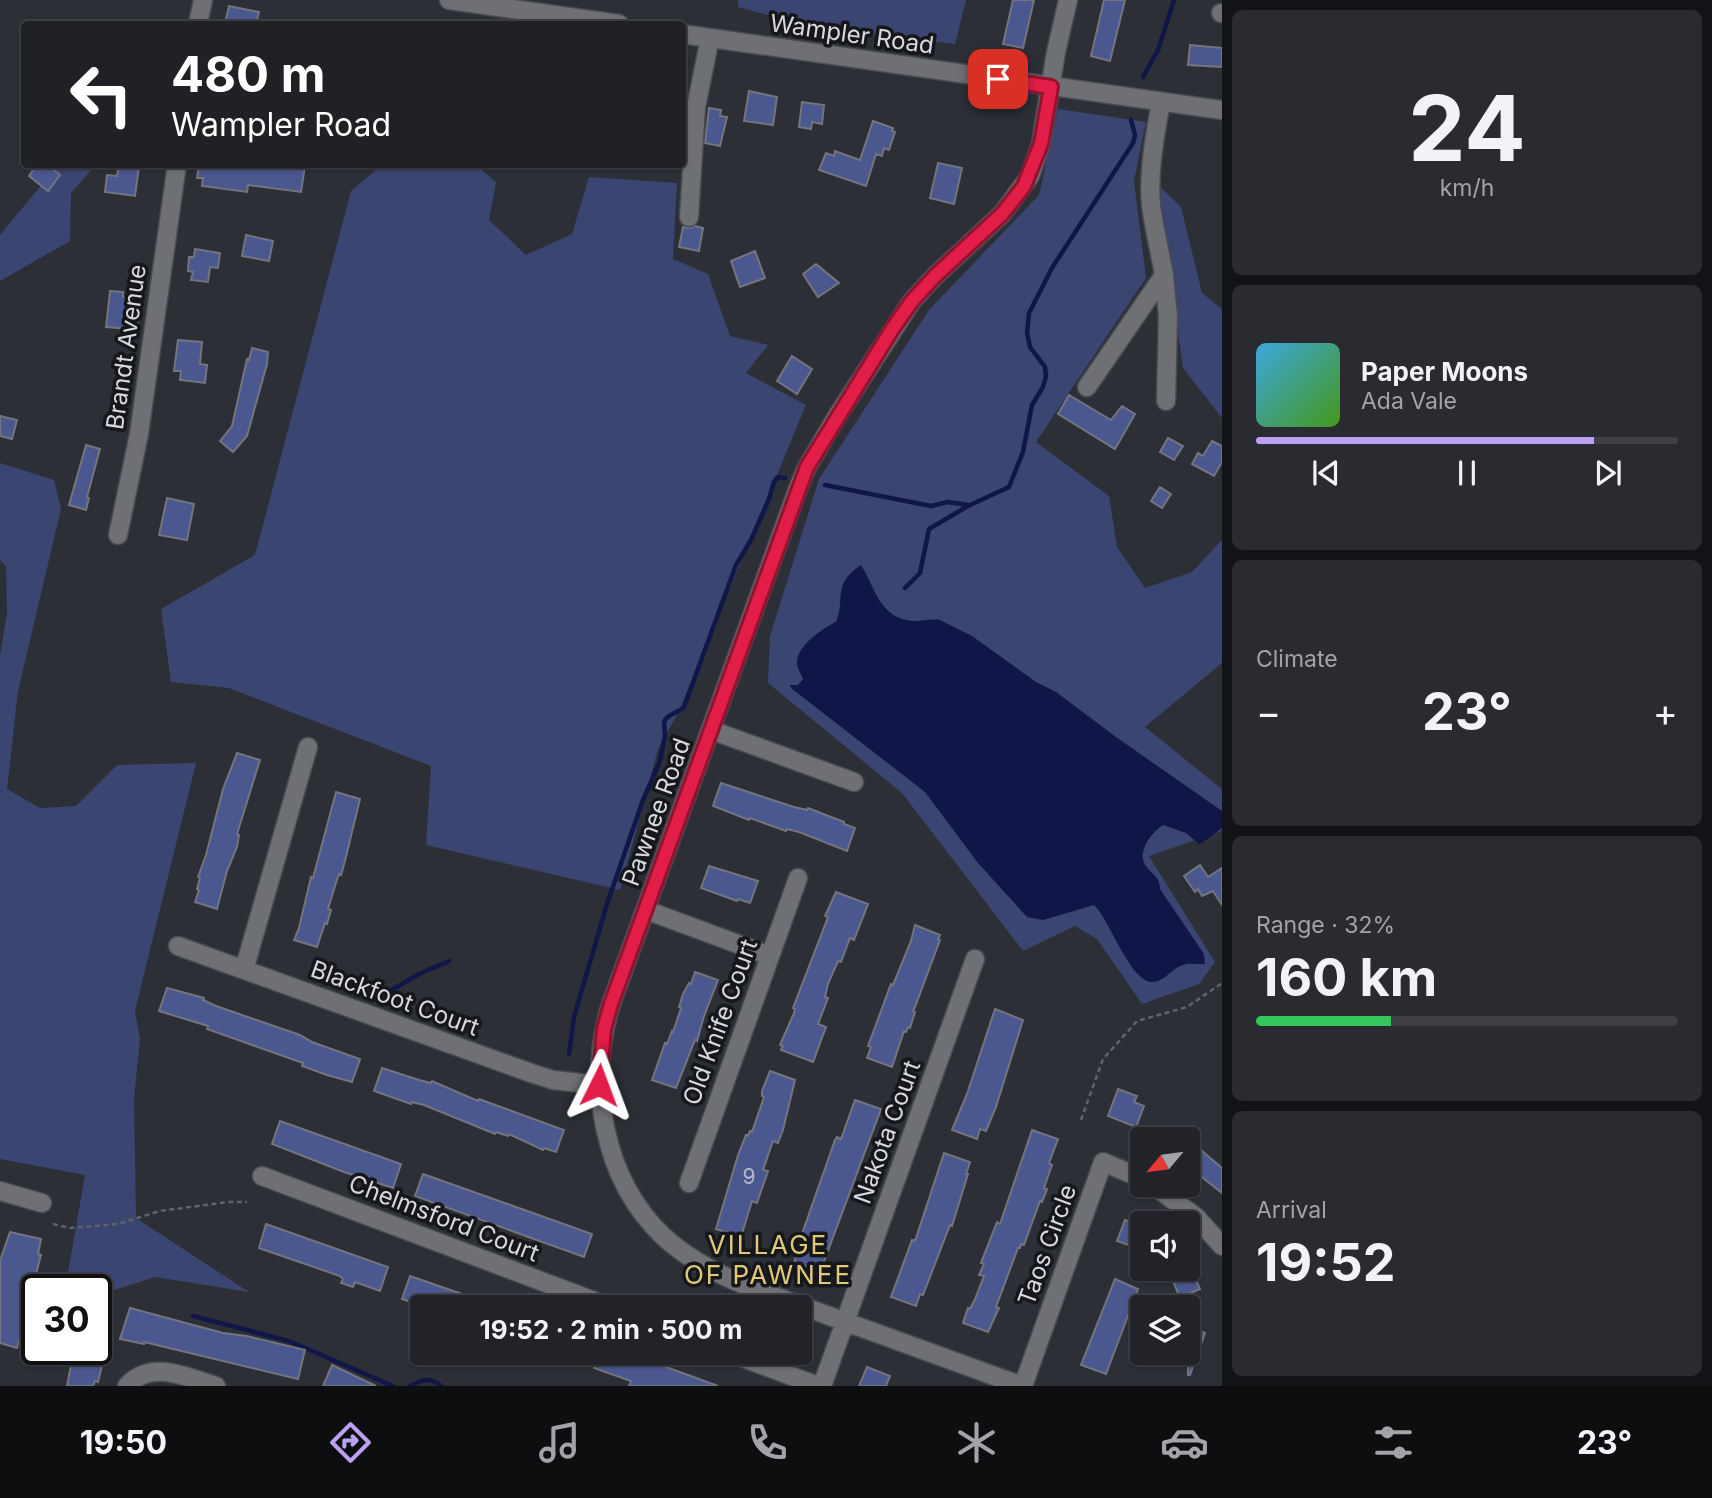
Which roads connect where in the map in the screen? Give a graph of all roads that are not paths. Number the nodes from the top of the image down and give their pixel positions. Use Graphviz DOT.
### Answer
graph roads {
  1 [pos="203,0"];
  2 [pos="449,0"];
  3 [pos="1068,0"];
  4 [pos="199,21"];
  5 [pos="598,21"];
  6 [pos="686,35"];
  7 [pos="710,38"];
  8 [pos="1051,87"];
  9 [pos="1161,102"];
  10 [pos="1222,110"];
  11 [pos="176,168"];
  12 [pos="689,217"];
  13 [pos="1164,275"];
  14 [pos="1087,387"];
  15 [pos="1166,401"];
  16 [pos="118,535"];
  17 [pos="711,730"];
  18 [pos="308,747"];
  19 [pos="854,782"];
  20 [pos="798,878"];
  21 [pos="646,911"];
  22 [pos="178,946"];
  23 [pos="770,956"];
  24 [pos="975,959"];
  25 [pos="244,970"];
  26 [pos="599,1085"];
  27 [pos="1130,1173"];
  28 [pos="262,1175"];
  29 [pos="689,1183"];
  30 [pos="0,1191"];
  31 [pos="1169,1197"];
  32 [pos="42,1203"];
  33 [pos="1222,1246"];
  34 [pos="578,1295"];
  35 [pos="845,1322"];
  36 [pos="763,1365"];
  37 [pos="127,1386"];
  38 [pos="216,1386"];
  39 [pos="820,1386"];
  40 [pos="1023,1386"];
  1 -- 4 [label="street"];
  2 -- 5 [label="street"];
  3 -- 8 [label="street, Pawnee Road"];
  6 -- 7 [label="street, Wampler Road"];
  7 -- 8 [label="street, Wampler Road"];
  7 -- 12 [label="street"];
  8 -- 9 [label="street, Wampler Road"];
  8 -- 17 [label="street, Pawnee Road"];
  9 -- 10 [label="street, Wampler Road"];
  9 -- 13 [label="street"];
  11 -- 16 [label="street, Brandt Avenue"];
  13 -- 14 [label="street"];
  13 -- 15 [label="street"];
  17 -- 19 [label="street"];
  17 -- 21 [label="street, Pawnee Road"];
  18 -- 25 [label="street"];
  20 -- 23 [label="street, Old Knife Court"];
  21 -- 23 [label="street"];
  21 -- 26 [label="street, Pawnee Road"];
  22 -- 25 [label="street, Blackfoot Court"];
  23 -- 29 [label="street, Old Knife Court"];
  24 -- 35 [label="street, Nakota Court"];
  25 -- 26 [label="street, Blackfoot Court"];
  26 -- 35 [label="street, Pawnee Road"];
  27 -- 40 [label="street, Taos Circle"];
  28 -- 34 [label="street, Chelmsford Court"];
  30 -- 32 [label="street"];
  31 -- 33 [label="street"];
  35 -- 39 [label="street, Nakota Court"];
  35 -- 40 [label="street, Pawnee Road"];
  36 -- 39 [label="street"];
  37 -- 38 [label="street"];
}
